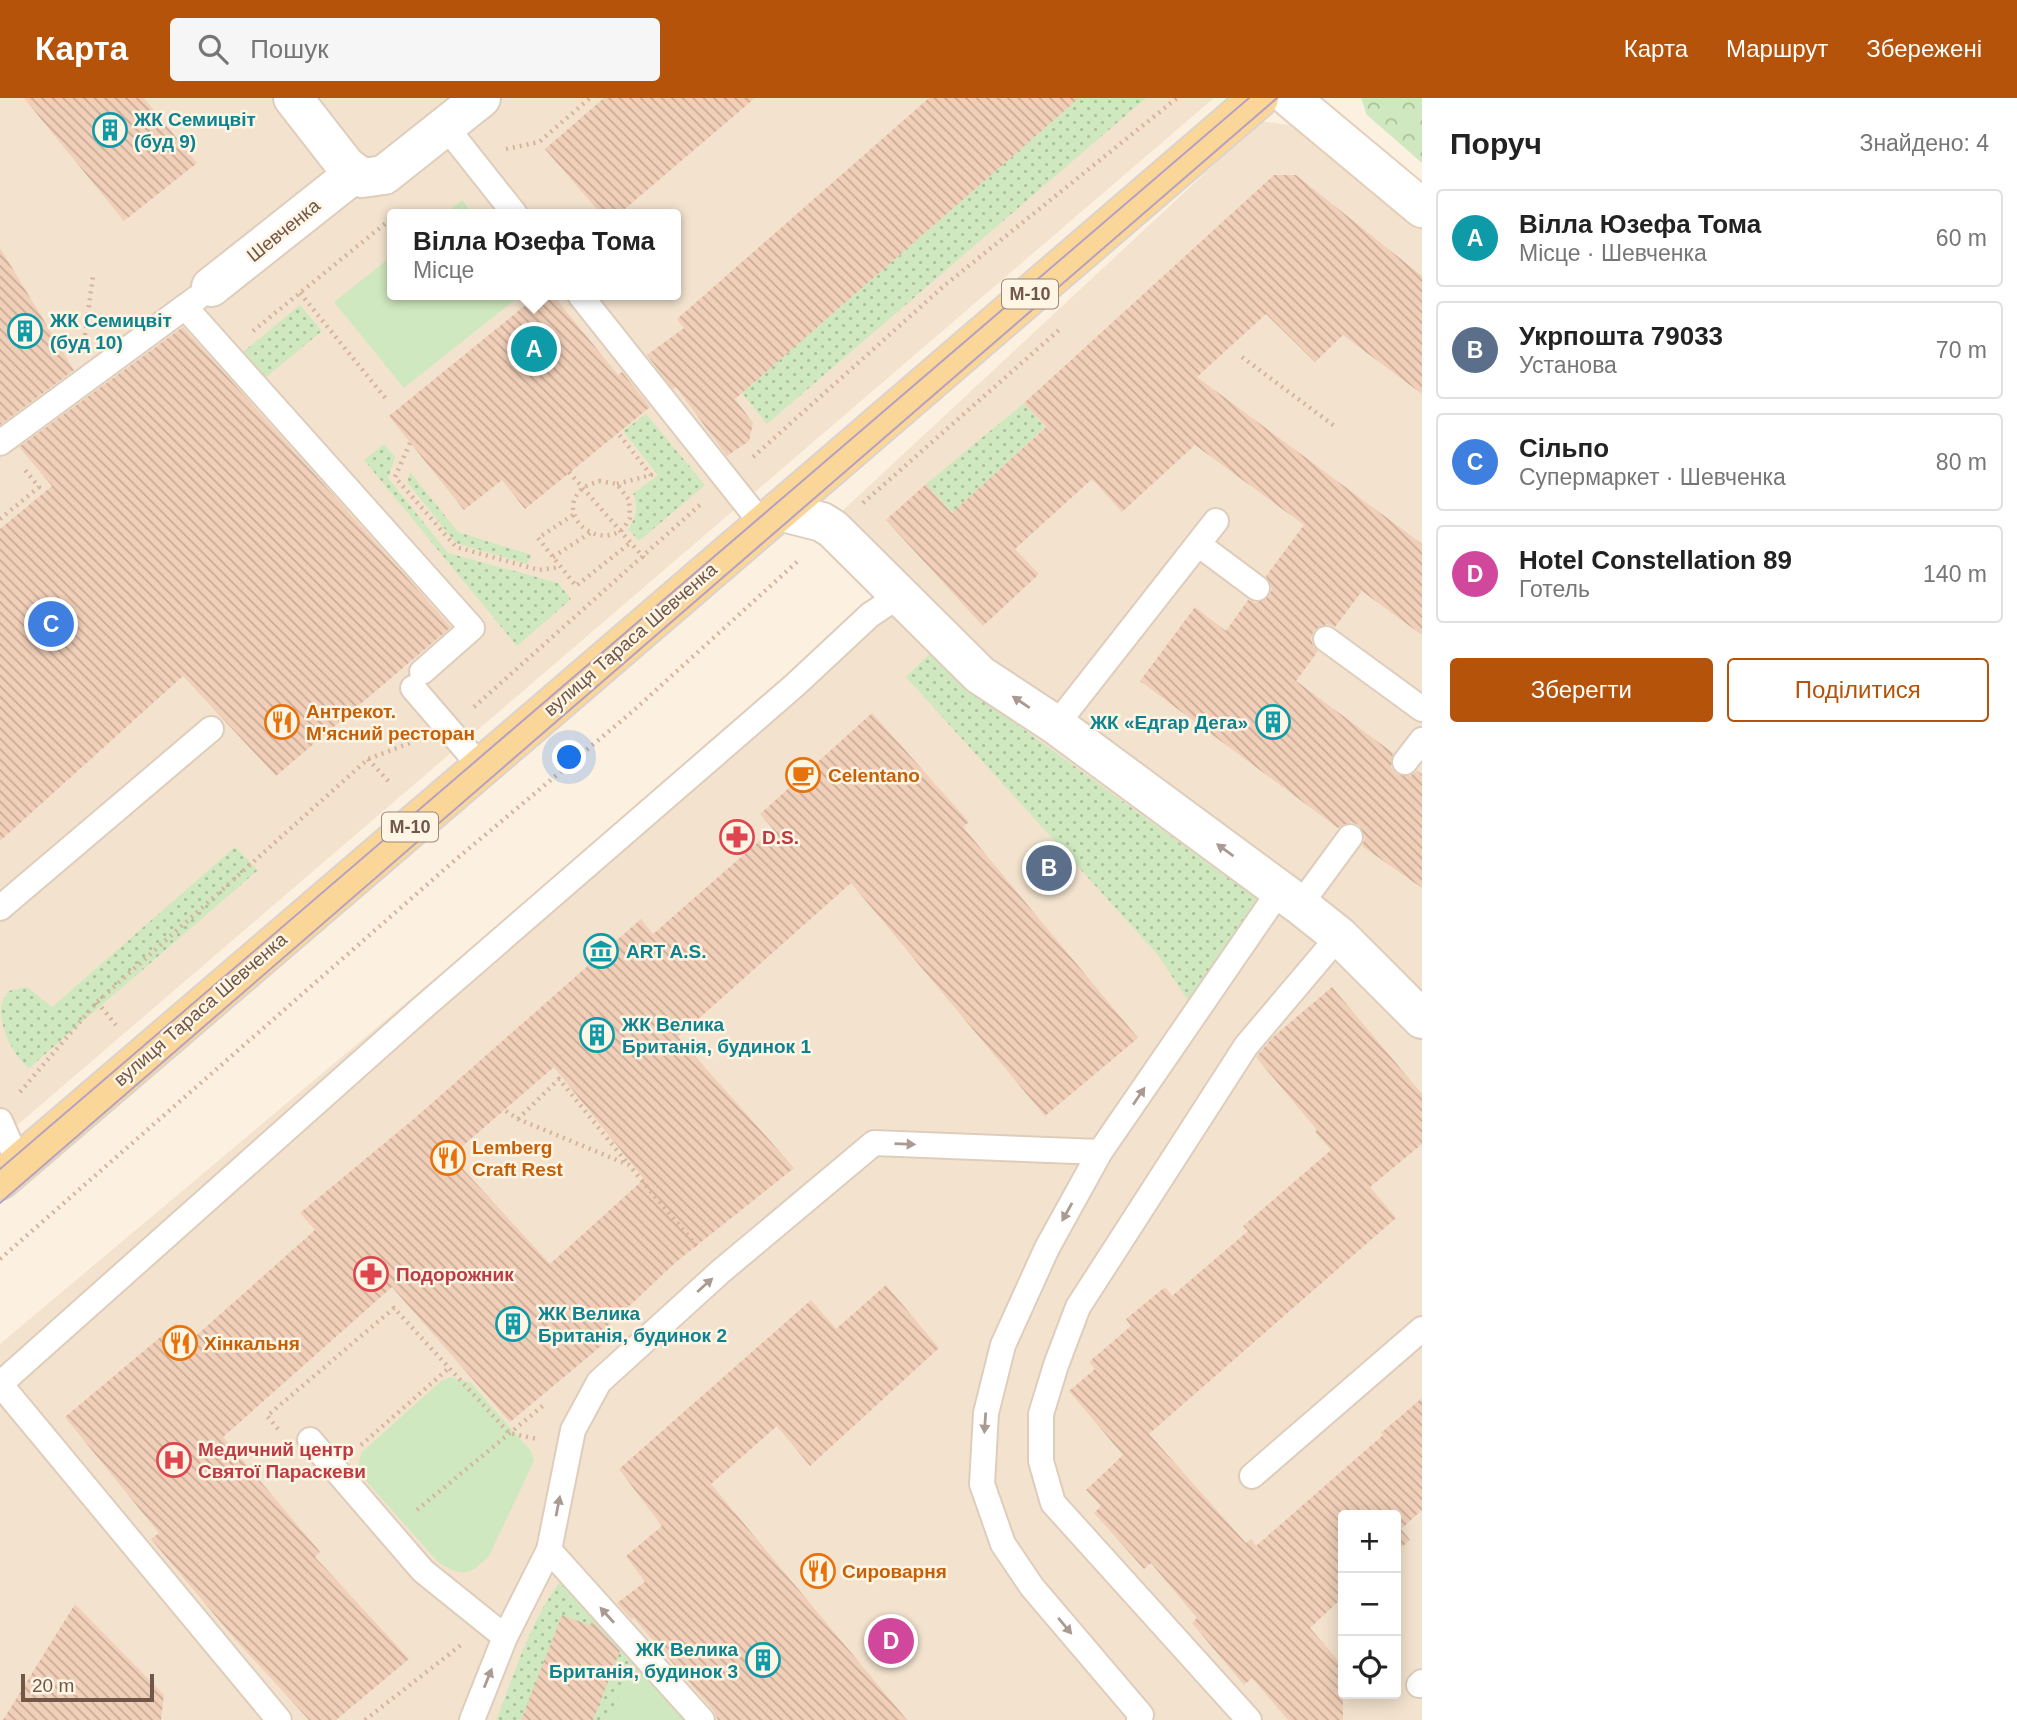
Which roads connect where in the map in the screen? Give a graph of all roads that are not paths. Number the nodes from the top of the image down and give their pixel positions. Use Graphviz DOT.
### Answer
graph roads {
  1 [pos="293,98"];
  2 [pos="481,98"];
  3 [pos="1259,98"];
  4 [pos="1290,98"];
  5 [pos="457,142"];
  6 [pos="355,173"];
  7 [pos="1422,208"];
  8 [pos="511,209"];
  9 [pos="198,297"];
  10 [pos="584,300"];
  11 [pos="0,443"];
  12 [pos="825,469"];
  13 [pos="771,518"];
  14 [pos="1216,521"];
  15 [pos="833,529"];
  16 [pos="1198,544"];
  17 [pos="1257,588"];
  18 [pos="900,595"];
  19 [pos="1326,639"];
  20 [pos="1422,709"];
  21 [pos="1056,725"];
  22 [pos="211,729"];
  23 [pos="1422,740"];
  24 [pos="1405,762"];
  25 [pos="481,766"];
  26 [pos="1350,837"];
  27 [pos="1290,897"];
  28 [pos="0,908"];
  29 [pos="1339,936"];
  30 [pos="1422,1018"];
  31 [pos="0,1121"];
  32 [pos="1100,1152"];
  33 [pos="9,1172"];
  34 [pos="1422,1329"];
  35 [pos="310,1440"];
  36 [pos="1252,1476"];
  37 [pos="549,1550"];
  38 [pos="505,1637"];
  39 [pos="1140,1718"];
  40 [pos="279,1720"];
  41 [pos="472,1720"];
  42 [pos="702,1720"];
  43 [pos="1249,1720"];
  1 -- 6 [label="street"];
  2 -- 5 [label="street"];
  3 -- 12 [label="main road, вулиця Тараса Шевченка / М-10"];
  4 -- 7 [label="street"];
  5 -- 6 [label="street"];
  5 -- 8 [label="lane"];
  6 -- 9 [label="street, Шевченка"];
  9 -- 11 [label="lane"];
  9 -- 25 [label="lane"];
  10 -- 13 [label="lane"];
  12 -- 13 [label="main road, вулиця Тараса Шевченка / М-10"];
  12 -- 15 [label="street"];
  13 -- 15 [label="street"];
  13 -- 25 [label="main road, вулиця Тараса Шевченка / М-10"];
  14 -- 16 [label="lane"];
  15 -- 18 [label="street"];
  16 -- 17 [label="lane"];
  16 -- 21 [label="lane"];
  21 -- 18 [label="street, one-way"];
  18 -- 40 [label="lane"];
  19 -- 20 [label="lane"];
  27 -- 21 [label="street, one-way"];
  22 -- 28 [label="lane"];
  23 -- 24 [label="lane"];
  25 -- 33 [label="main road, вулиця Тараса Шевченка / М-10"];
  26 -- 27 [label="lane"];
  27 -- 29 [label="street"];
  32 -- 27 [label="lane, one-way"];
  29 -- 30 [label="street"];
  29 -- 43 [label="lane"];
  31 -- 33 [label="lane"];
  37 -- 32 [label="lane, one-way"];
  32 -- 39 [label="lane, one-way"];
  34 -- 36 [label="lane"];
  35 -- 38 [label="lane"];
  37 -- 38 [label="lane"];
  42 -- 37 [label="lane, one-way"];
  41 -- 38 [label="lane, one-way"];
}
